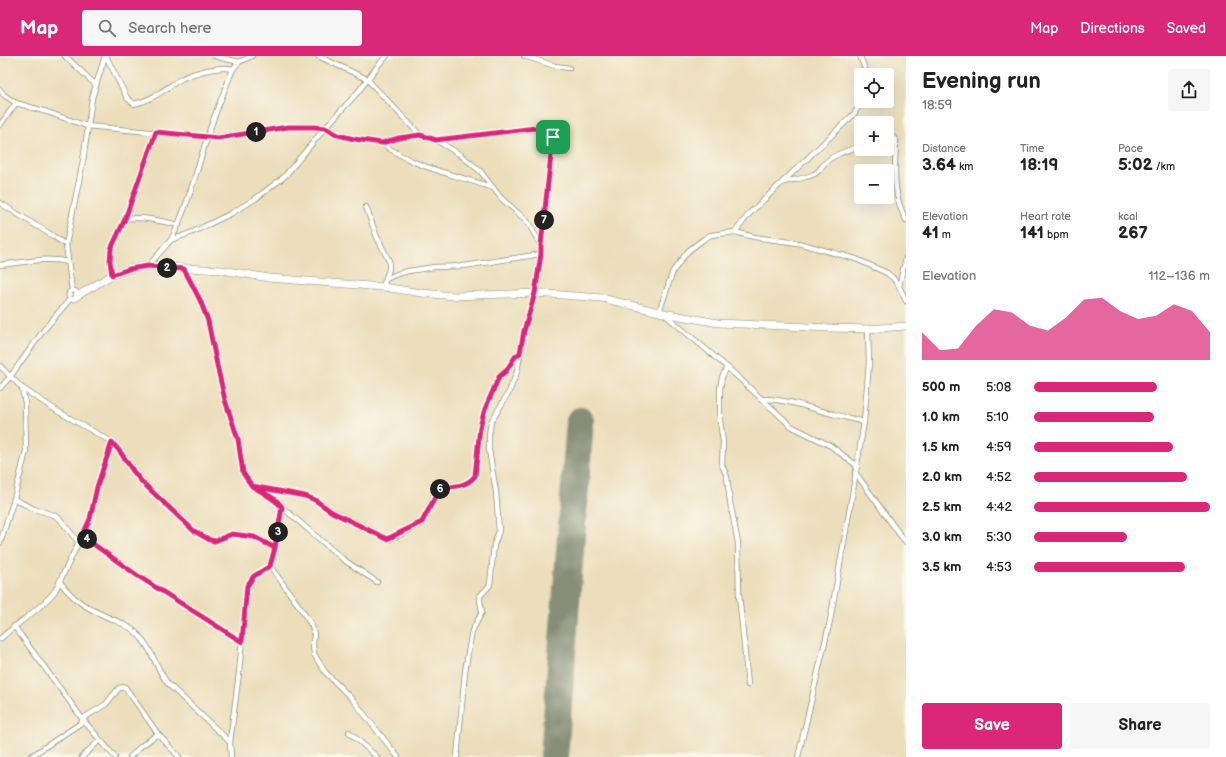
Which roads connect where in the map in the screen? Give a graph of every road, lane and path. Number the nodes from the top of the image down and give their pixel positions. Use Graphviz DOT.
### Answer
graph roads {
  1 [pos="65,56"];
  2 [pos="106,56"];
  3 [pos="214,56"];
  4 [pos="252,56"];
  5 [pos="318,56"];
  6 [pos="387,56"];
  7 [pos="524,56"];
  8 [pos="860,56"];
  9 [pos="239,62"];
  10 [pos="569,68"];
  11 [pos="865,68"];
  12 [pos="233,69"];
  13 [pos="367,79"];
  14 [pos="96,85"];
  15 [pos="0,90"];
  16 [pos="16,103"];
  17 [pos="858,108"];
  18 [pos="0,125"];
  19 [pos="87,126"];
  20 [pos="325,128"];
  21 [pos="156,132"];
  22 [pos="420,135"];
  23 [pos="207,137"];
  24 [pos="894,138"];
  25 [pos="436,140"];
  26 [pos="382,143"];
  27 [pos="854,148"];
  28 [pos="782,182"];
  29 [pos="494,189"];
  30 [pos="0,203"];
  31 [pos="366,207"];
  32 [pos="125,219"];
  33 [pos="906,220"];
  34 [pos="179,225"];
  35 [pos="735,232"];
  36 [pos="172,240"];
  37 [pos="66,245"];
  38 [pos="541,245"];
  39 [pos="541,254"];
  40 [pos="906,258"];
  41 [pos="68,262"];
  42 [pos="0,265"];
  43 [pos="148,266"];
  44 [pos="184,269"];
  45 [pos="112,275"];
  46 [pos="386,280"];
  47 [pos="899,286"];
  48 [pos="383,287"];
  49 [pos="535,293"];
  50 [pos="73,295"];
  51 [pos="906,301"];
  52 [pos="661,313"];
  53 [pos="906,326"];
  54 [pos="868,329"];
  55 [pos="520,353"];
  56 [pos="0,366"];
  57 [pos="727,367"];
  58 [pos="10,377"];
  59 [pos="0,388"];
  60 [pos="22,388"];
  61 [pos="762,400"];
  62 [pos="864,422"];
  63 [pos="112,442"];
  64 [pos="856,465"];
  65 [pos="855,472"];
  66 [pos="252,486"];
  67 [pos="14,499"];
  68 [pos="282,507"];
  69 [pos="82,536"];
  70 [pos="906,542"];
  71 [pos="0,543"];
  72 [pos="79,543"];
  73 [pos="275,548"];
  74 [pos="270,566"];
  75 [pos="60,582"];
  76 [pos="377,582"];
  77 [pos="14,626"];
  78 [pos="0,638"];
  79 [pos="242,642"];
  80 [pos="748,685"];
  81 [pos="83,720"];
  82 [pos="349,732"];
  83 [pos="158,734"];
  84 [pos="100,740"];
  85 [pos="230,742"];
  86 [pos="30,757"];
  87 [pos="82,757"];
  88 [pos="115,757"];
  89 [pos="130,757"];
  90 [pos="179,757"];
  91 [pos="231,757"];
  92 [pos="377,757"];
  93 [pos="398,757"];
  94 [pos="457,757"];
  95 [pos="798,757"];
  1 -- 14 [label="street"];
  2 -- 12 [label="street"];
  2 -- 14 [label="street"];
  3 -- 9 [label="street"];
  4 -- 9 [label="street"];
  5 -- 13 [label="street"];
  6 -- 13 [label="street"];
  7 -- 10 [label="street"];
  8 -- 11 [label="street"];
  9 -- 12 [label="street"];
  12 -- 23 [label="street"];
  13 -- 20 [label="street"];
  13 -- 22 [label="street"];
  14 -- 19 [label="street"];
  15 -- 16 [label="street"];
  16 -- 18 [label="street"];
  16 -- 19 [label="street"];
  17 -- 28 [label="street"];
  19 -- 21 [label="street"];
  19 -- 37 [label="street"];
  20 -- 23 [label="street"];
  20 -- 26 [label="street"];
  20 -- 36 [label="street"];
  21 -- 23 [label="street"];
  21 -- 32 [label="street"];
  22 -- 25 [label="street"];
  22 -- 26 [label="street"];
  23 -- 34 [label="street"];
  24 -- 33 [label="street"];
  25 -- 29 [label="street"];
  25 -- 38 [label="street"];
  26 -- 29 [label="street"];
  27 -- 28 [label="street"];
  28 -- 35 [label="street"];
  29 -- 38 [label="street"];
  30 -- 37 [label="street"];
  31 -- 46 [label="street"];
  32 -- 34 [label="street"];
  32 -- 45 [label="street"];
  34 -- 36 [label="street"];
  35 -- 47 [label="street"];
  35 -- 52 [label="street"];
  36 -- 43 [label="street"];
  37 -- 41 [label="street"];
  38 -- 39 [label="street"];
  39 -- 46 [label="street"];
  39 -- 49 [label="street"];
  40 -- 47 [label="street"];
  41 -- 42 [label="street"];
  41 -- 50 [label="street"];
  43 -- 44 [label="street"];
  43 -- 45 [label="street"];
  44 -- 48 [label="street"];
  44 -- 66 [label="street"];
  45 -- 50 [label="street"];
  46 -- 48 [label="street"];
  47 -- 51 [label="street"];
  48 -- 49 [label="street"];
  49 -- 52 [label="street"];
  49 -- 55 [label="street"];
  50 -- 58 [label="street"];
  52 -- 54 [label="street"];
  52 -- 57 [label="street"];
  53 -- 54 [label="street"];
  54 -- 62 [label="street"];
  55 -- 66 [label="street"];
  55 -- 94 [label="street"];
  56 -- 58 [label="street"];
  57 -- 61 [label="street"];
  57 -- 80 [label="street"];
  58 -- 59 [label="street"];
  58 -- 60 [label="street"];
  60 -- 63 [label="street"];
  60 -- 67 [label="street"];
  61 -- 62 [label="street"];
  61 -- 64 [label="street"];
  62 -- 64 [label="street"];
  63 -- 69 [label="street"];
  63 -- 73 [label="street"];
  64 -- 65 [label="street"];
  65 -- 70 [label="street"];
  65 -- 95 [label="street"];
  66 -- 68 [label="street"];
  67 -- 71 [label="street"];
  67 -- 72 [label="street"];
  68 -- 73 [label="street"];
  68 -- 76 [label="street"];
  69 -- 72 [label="street"];
  69 -- 79 [label="street"];
  72 -- 75 [label="street"];
  73 -- 74 [label="street"];
  74 -- 79 [label="street"];
  74 -- 93 [label="street"];
  75 -- 77 [label="street"];
  75 -- 85 [label="street"];
  77 -- 78 [label="street"];
  77 -- 81 [label="street"];
  79 -- 85 [label="street"];
  81 -- 83 [label="street"];
  81 -- 84 [label="street"];
  81 -- 86 [label="street"];
  82 -- 92 [label="street"];
  83 -- 89 [label="street"];
  83 -- 90 [label="street"];
  84 -- 87 [label="street"];
  84 -- 88 [label="street"];
  85 -- 91 [label="street"];
}
